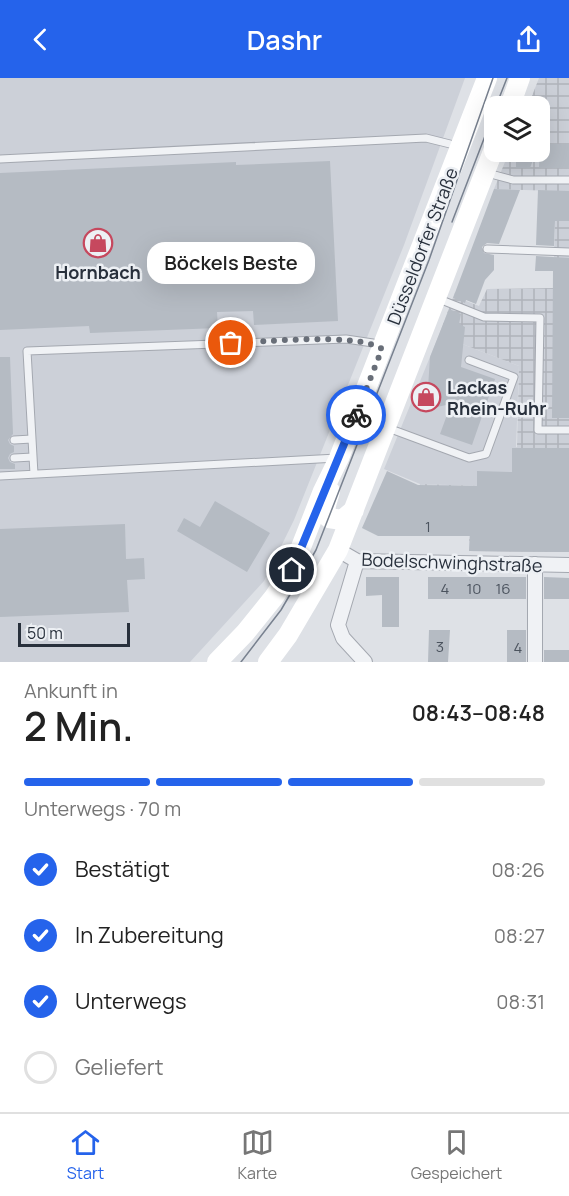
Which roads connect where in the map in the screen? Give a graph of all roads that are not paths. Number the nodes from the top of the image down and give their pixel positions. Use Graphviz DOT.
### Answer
graph roads {
  1 [pos="488,78"];
  2 [pos="520,78"];
  3 [pos="514,96"];
  4 [pos="461,147"];
  5 [pos="0,159"];
  6 [pos="489,162"];
  7 [pos="485,172"];
  8 [pos="569,180"];
  9 [pos="487,249"];
  10 [pos="569,252"];
  11 [pos="436,298"];
  12 [pos="382,349"];
  13 [pos="470,360"];
  14 [pos="386,427"];
  15 [pos="569,430"];
  16 [pos="32,439"];
  17 [pos="14,440"];
  18 [pos="33,457"];
  19 [pos="14,458"];
  20 [pos="339,458"];
  21 [pos="34,474"];
  22 [pos="0,476"];
  23 [pos="331,477"];
  24 [pos="354,510"];
  25 [pos="338,550"];
  26 [pos="357,561"];
  27 [pos="535,564"];
  28 [pos="569,564"];
  29 [pos="217,662"];
  30 [pos="268,662"];
  31 [pos="365,662"];
  32 [pos="535,662"];
  1 -- 4 [label="main road, Düsseldorfer Straße"];
  2 -- 3 [label="main road"];
  4 -- 5 [label="lane"];
  4 -- 12 [label="main road, Düsseldorfer Straße"];
  6 -- 7 [label="main road, Düsseldorfer Straße"];
  7 -- 8 [label="lane"];
  7 -- 11 [label="main road, Düsseldorfer Straße"];
  9 -- 10 [label="lane"];
  11 -- 14 [label="main road, Düsseldorfer Straße"];
  11 -- 15 [label="lane"];
  12 -- 16 [label="lane"];
  12 -- 20 [label="main road, Düsseldorfer Straße"];
  13 -- 14 [label="lane"];
  14 -- 24 [label="main road, Düsseldorfer Straße"];
  16 -- 17 [label="lane"];
  16 -- 18 [label="lane"];
  18 -- 19 [label="lane"];
  18 -- 21 [label="lane"];
  20 -- 21 [label="lane"];
  20 -- 23 [label="main road, Düsseldorfer Straße"];
  21 -- 22 [label="lane"];
  23 -- 24 [label="main road"];
  23 -- 29 [label="main road, Düsseldorfer Straße"];
  24 -- 25 [label="main road, Düsseldorfer Straße"];
  25 -- 26 [label="street, Bodelschwinghstraße"];
  25 -- 30 [label="main road, Düsseldorfer Straße"];
  26 -- 27 [label="street, Bodelschwinghstraße"];
  26 -- 31 [label="street"];
  27 -- 28 [label="street, Bodelschwinghstraße"];
  27 -- 32 [label="street"];
}
